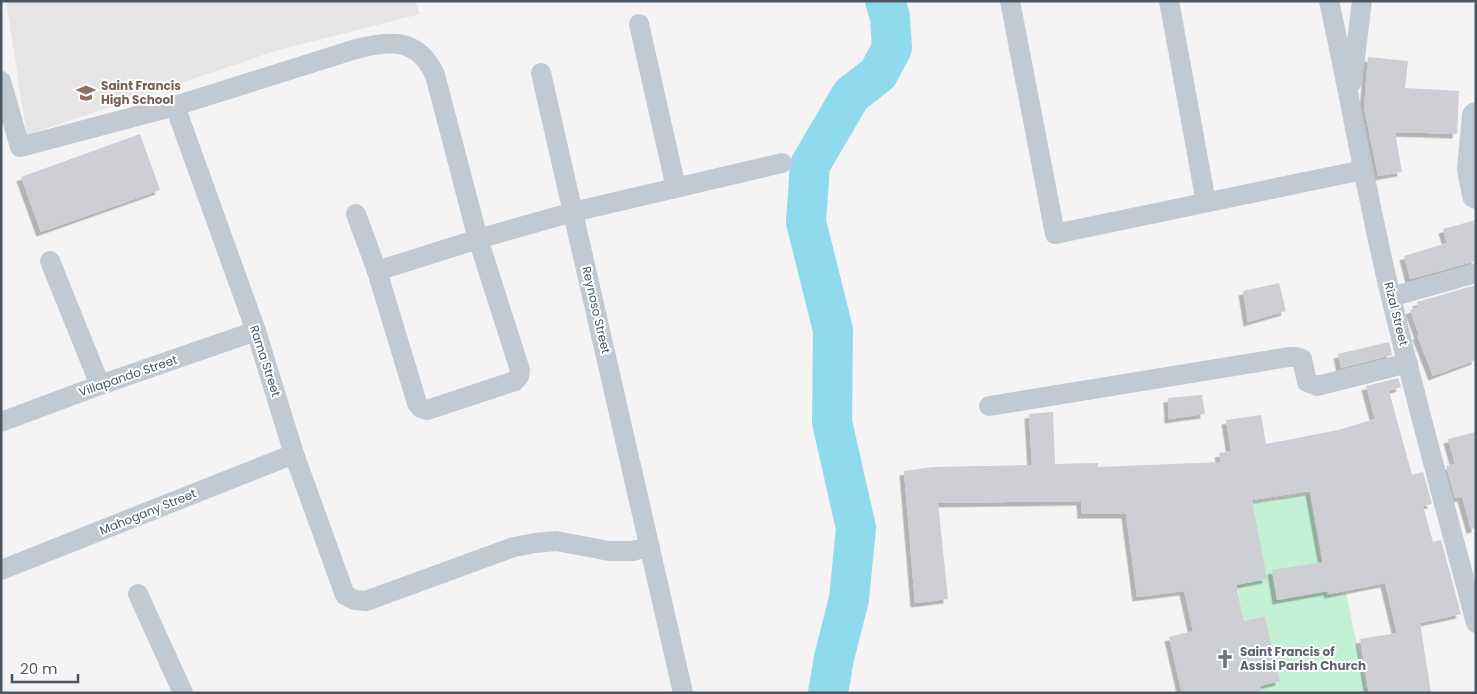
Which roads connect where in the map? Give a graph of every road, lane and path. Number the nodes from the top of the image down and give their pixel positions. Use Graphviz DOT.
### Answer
graph roads {
  1 [pos="1010,1"];
  2 [pos="1169,1"];
  3 [pos="1329,1"];
  4 [pos="1362,1"];
  5 [pos="639,24"];
  6 [pos="541,73"];
  7 [pos="1,81"];
  8 [pos="1350,96"];
  9 [pos="176,106"];
  10 [pos="1476,116"];
  11 [pos="782,162"];
  12 [pos="1363,170"];
  13 [pos="676,188"];
  14 [pos="1476,195"];
  15 [pos="1206,202"];
  16 [pos="573,212"];
  17 [pos="356,214"];
  18 [pos="478,240"];
  19 [pos="50,261"];
  20 [pos="378,271"];
  21 [pos="1476,273"];
  22 [pos="1391,297"];
  23 [pos="256,331"];
  24 [pos="1408,363"];
  25 [pos="100,385"];
  26 [pos="990,406"];
  27 [pos="1,422"];
  28 [pos="294,454"];
  29 [pos="650,547"];
  30 [pos="1,570"];
  31 [pos="138,594"];
  32 [pos="1476,623"];
  33 [pos="183,693"];
  34 [pos="682,693"];
  1 -- 15 [label="street"];
  2 -- 15 [label="street"];
  3 -- 8 [label="street, Rizal Street"];
  4 -- 8 [label="street"];
  5 -- 13 [label="street"];
  6 -- 16 [label="street, Reynoso Street"];
  7 -- 9 [label="street"];
  8 -- 12 [label="street, Rizal Street"];
  9 -- 18 [label="street"];
  9 -- 23 [label="street, Rama Street"];
  10 -- 14 [label="street"];
  11 -- 13 [label="street"];
  12 -- 15 [label="street"];
  12 -- 22 [label="street, Rizal Street"];
  13 -- 16 [label="street"];
  16 -- 18 [label="street"];
  16 -- 29 [label="street, Reynoso Street"];
  17 -- 20 [label="street"];
  18 -- 20 [label="street"];
  18 -- 20 [label="street"];
  19 -- 25 [label="street"];
  21 -- 22 [label="street"];
  22 -- 24 [label="street, Rizal Street"];
  23 -- 25 [label="street, Villapando Street"];
  23 -- 28 [label="street, Rama Street"];
  24 -- 26 [label="street"];
  24 -- 32 [label="street, Rizal Street"];
  25 -- 27 [label="street, Villapando Street"];
  28 -- 29 [label="street, Rama Street"];
  28 -- 30 [label="street, Mahogany Street"];
  29 -- 34 [label="street, Reynoso Street"];
  31 -- 33 [label="street"];
}
